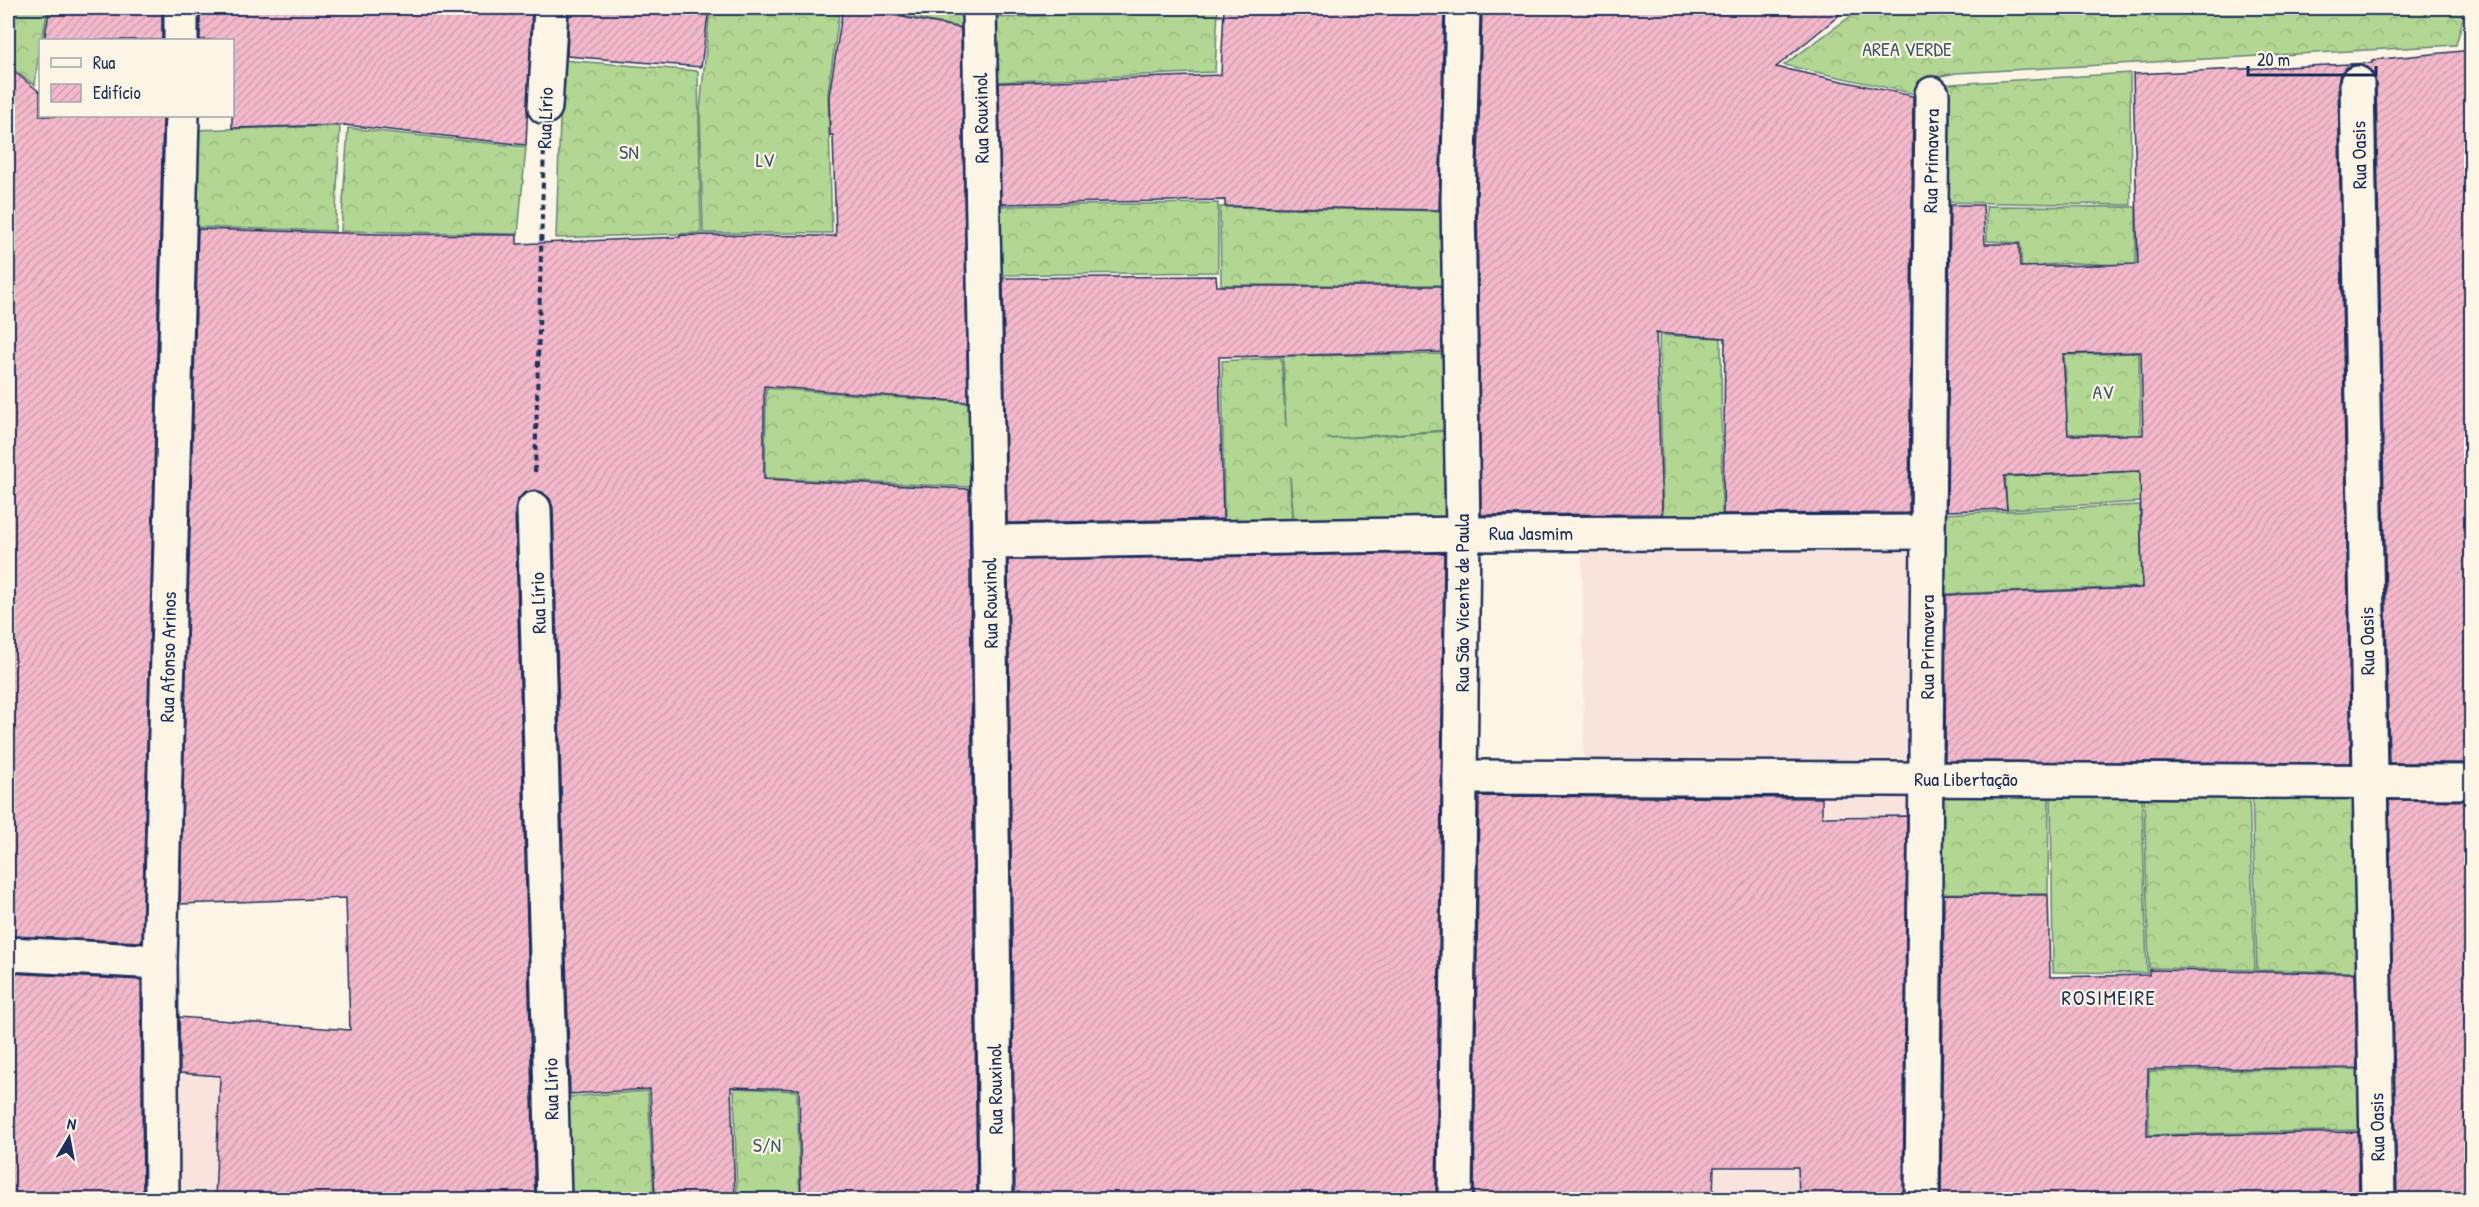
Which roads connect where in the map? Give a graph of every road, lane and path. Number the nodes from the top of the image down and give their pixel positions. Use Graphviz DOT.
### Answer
graph roads {
  1 [pos="181,8"];
  2 [pos="551,8"];
  3 [pos="979,8"];
  4 [pos="1463,8"];
  5 [pos="182,39"];
  6 [pos="2357,83"];
  7 [pos="1932,94"];
  8 [pos="545,107"];
  9 [pos="182,117"];
  10 [pos="534,509"];
  11 [pos="1928,532"];
  12 [pos="1463,534"];
  13 [pos="989,542"];
  14 [pos="1460,777"];
  15 [pos="1926,779"];
  16 [pos="2370,781"];
  17 [pos="2472,782"];
  18 [pos="8,954"];
  19 [pos="160,962"];
  20 [pos="162,1200"];
  21 [pos="554,1200"];
  22 [pos="996,1200"];
  23 [pos="1455,1200"];
  24 [pos="1922,1200"];
  25 [pos="2378,1200"];
  1 -- 5 [label="street"];
  2 -- 8 [label="street, Rua Lírio"];
  3 -- 13 [label="street, Rua Rouxinol"];
  4 -- 12 [label="street, Rua São Vicente de Paula"];
  6 -- 16 [label="street, Rua Oasis"];
  7 -- 11 [label="street, Rua Primavera"];
  8 -- 10 [label="path, Rua Lírio"];
  9 -- 19 [label="street, Rua Afonso Arinos"];
  10 -- 21 [label="street, Rua Lírio"];
  11 -- 12 [label="street, Rua Jasmim"];
  11 -- 15 [label="street, Rua Primavera"];
  12 -- 13 [label="street, Rua Jasmim"];
  12 -- 14 [label="street, Rua São Vicente de Paula"];
  13 -- 22 [label="street, Rua Rouxinol"];
  14 -- 15 [label="street, Rua Libertação"];
  14 -- 23 [label="street, Rua São Vicente de Paula"];
  15 -- 16 [label="street, Rua Libertação"];
  15 -- 24 [label="street, Rua Primavera"];
  16 -- 17 [label="street, Rua Libertação"];
  16 -- 25 [label="street, Rua Oasis"];
  18 -- 19 [label="street"];
  19 -- 20 [label="street, Rua Afonso Arinos"];
}
